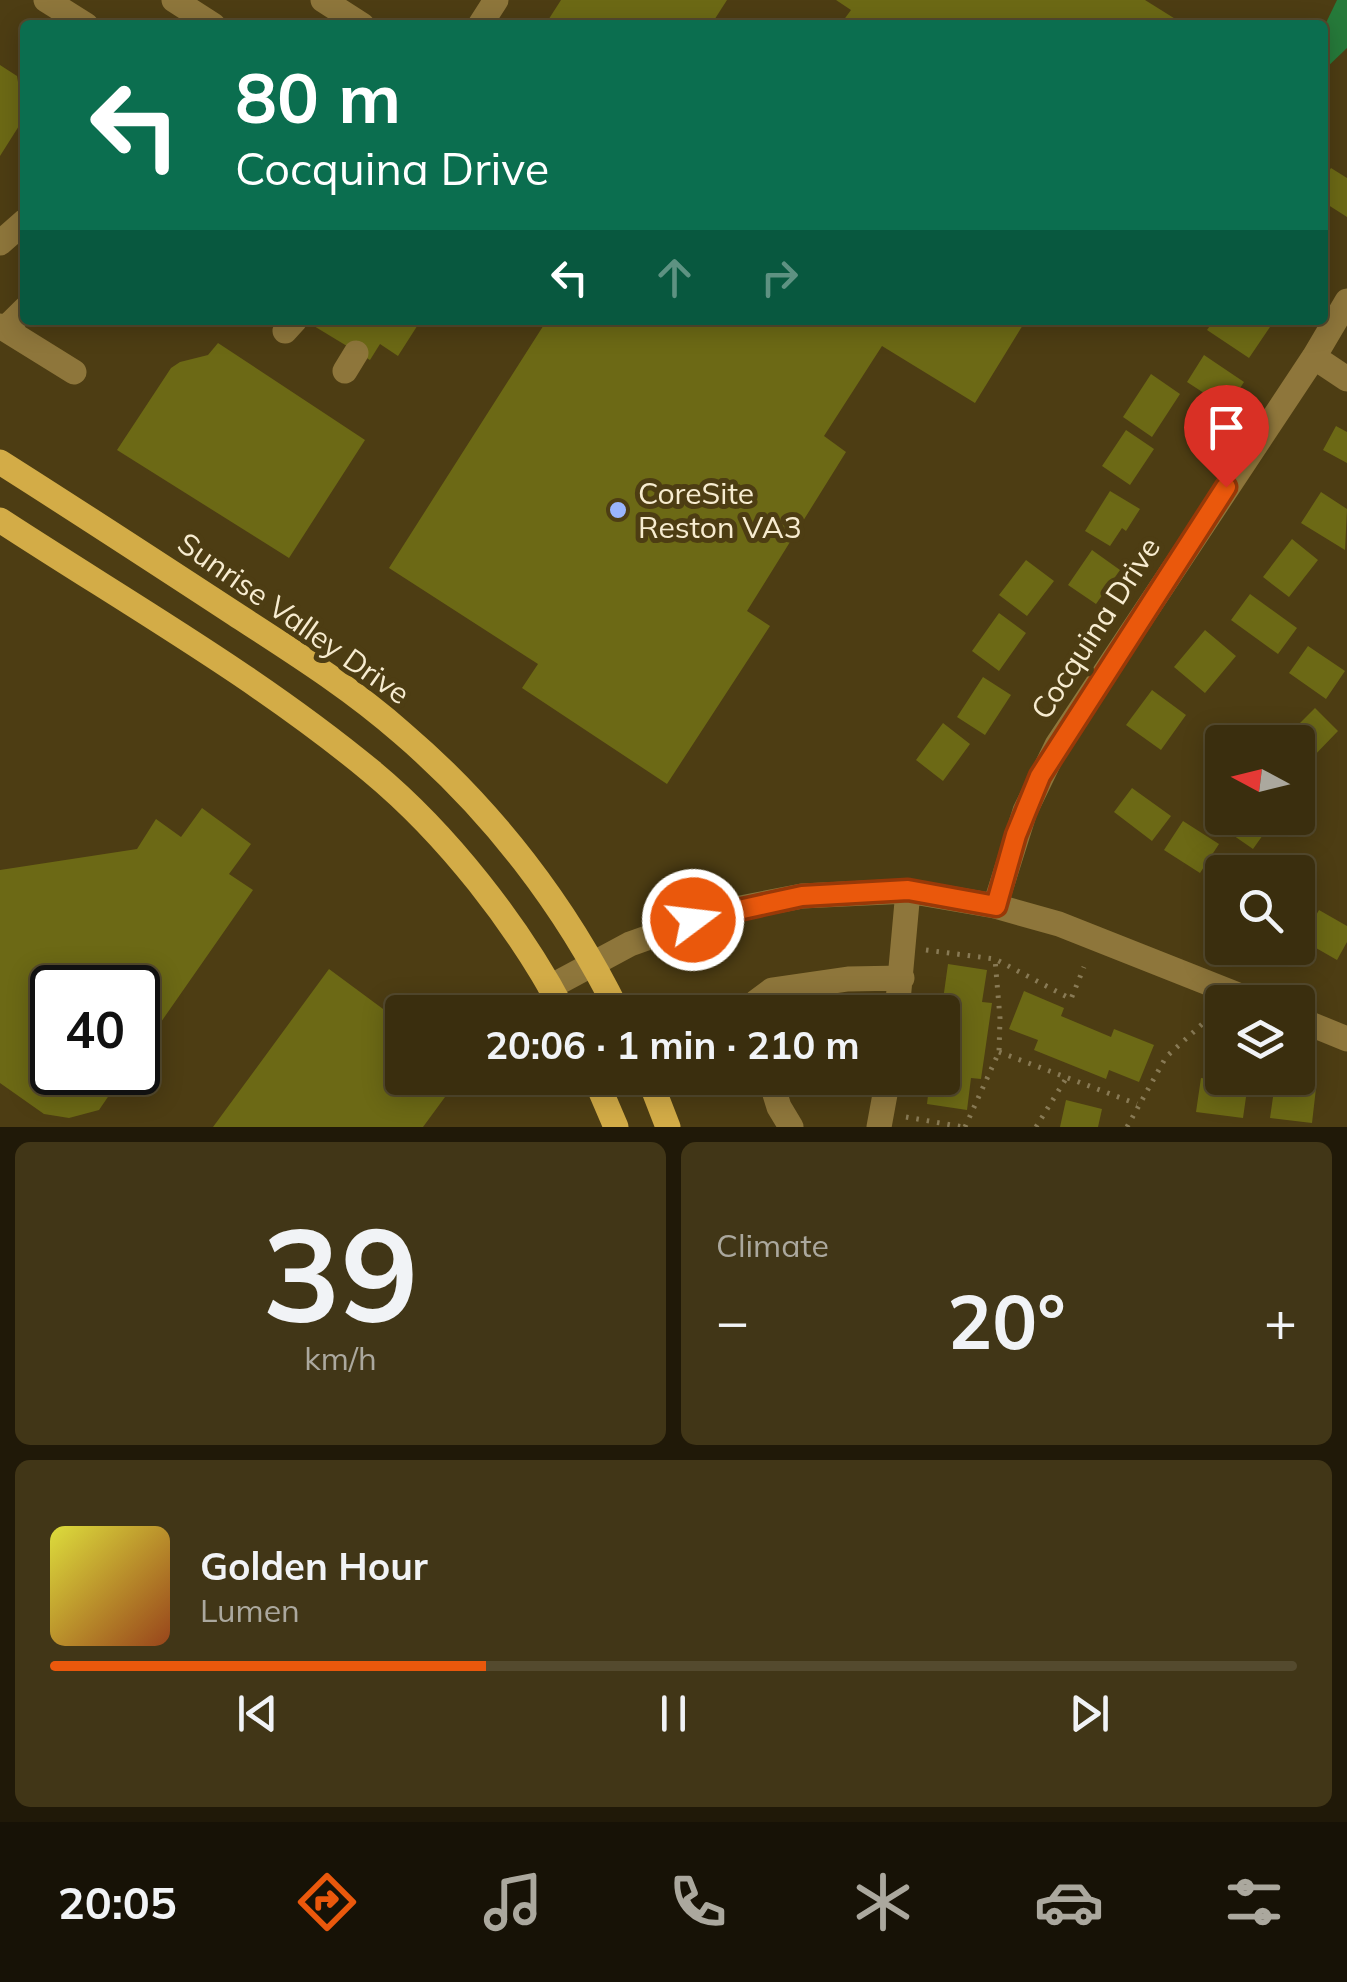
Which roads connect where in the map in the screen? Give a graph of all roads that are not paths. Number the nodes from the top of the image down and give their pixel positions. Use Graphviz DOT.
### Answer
graph roads {
  1 [pos="46,0"];
  2 [pos="174,0"];
  3 [pos="323,0"];
  4 [pos="78,20"];
  5 [pos="205,20"];
  6 [pos="354,20"];
  7 [pos="20,225"];
  8 [pos="0,242"];
  9 [pos="1347,301"];
  10 [pos="2,328"];
  11 [pos="1314,358"];
  12 [pos="74,372"];
  13 [pos="1347,379"];
  14 [pos="0,462"];
  15 [pos="0,520"];
  16 [pos="908,890"];
  17 [pos="996,906"];
  18 [pos="595,966"];
  19 [pos="902,978"];
  20 [pos="1214,985"];
  21 [pos="550,987"];
  22 [pos="554,995"];
  23 [pos="610,995"];
  24 [pos="765,995"];
  25 [pos="900,995"];
  26 [pos="1315,1027"];
  27 [pos="1347,1040"];
  28 [pos="603,1095"];
  29 [pos="656,1095"];
  30 [pos="775,1095"];
  31 [pos="885,1095"];
  32 [pos="881,1120"];
  33 [pos="616,1127"];
  34 [pos="668,1127"];
  35 [pos="790,1127"];
  1 -- 4 [label="street"];
  2 -- 5 [label="street"];
  3 -- 6 [label="street"];
  7 -- 8 [label="street"];
  9 -- 11 [label="street, Cocquina Drive"];
  10 -- 12 [label="street"];
  11 -- 13 [label="street"];
  11 -- 17 [label="street, Cocquina Drive"];
  14 -- 18 [label="main road, Sunrise Valley Drive"];
  15 -- 21 [label="main road"];
  16 -- 17 [label="street"];
  16 -- 18 [label="street"];
  16 -- 19 [label="street"];
  17 -- 20 [label="street"];
  18 -- 21 [label="street"];
  18 -- 23 [label="main road, Sunrise Valley Drive"];
  19 -- 24 [label="street"];
  19 -- 25 [label="street"];
  21 -- 22 [label="main road"];
  26 -- 27 [label="street"];
  28 -- 33 [label="main road"];
  29 -- 34 [label="main road"];
  30 -- 35 [label="street"];
  31 -- 32 [label="street"];
}
